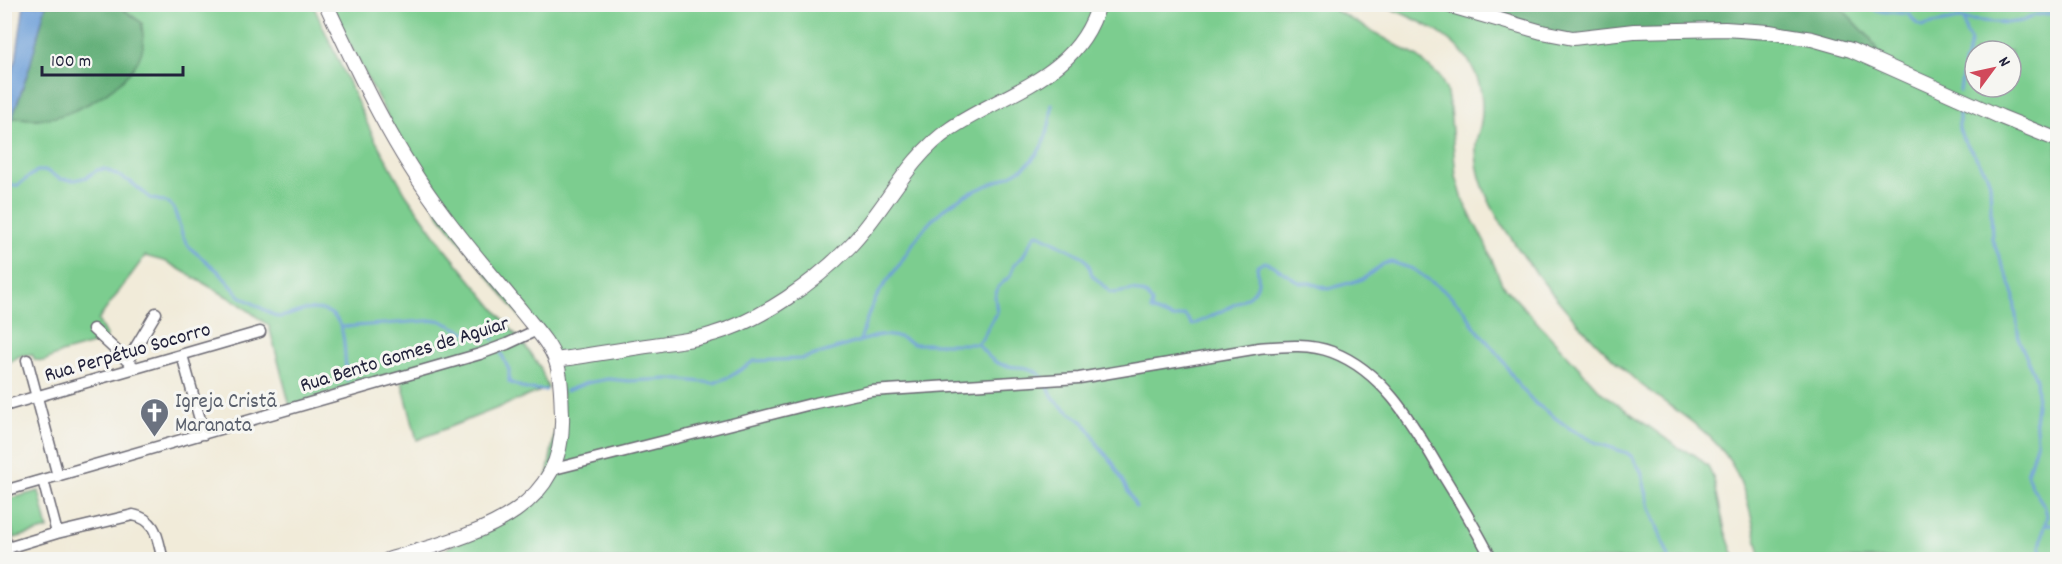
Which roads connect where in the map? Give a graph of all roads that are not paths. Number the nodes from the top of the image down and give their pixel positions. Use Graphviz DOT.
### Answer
graph roads {
  1 [pos="326,4"];
  2 [pos="1099,4"];
  3 [pos="1444,4"];
  4 [pos="2058,140"];
  5 [pos="156,313"];
  6 [pos="93,329"];
  7 [pos="537,330"];
  8 [pos="260,332"];
  9 [pos="182,355"];
  10 [pos="27,360"];
  11 [pos="556,360"];
  12 [pos="131,364"];
  13 [pos="38,397"];
  14 [pos="4,406"];
  15 [pos="204,434"];
  16 [pos="554,469"];
  17 [pos="58,476"];
  18 [pos="43,480"];
  19 [pos="4,491"];
  20 [pos="57,533"];
  21 [pos="6,544"];
  22 [pos="393,559"];
  23 [pos="11,560"];
  24 [pos="163,560"];
  25 [pos="1492,560"];
  1 -- 7 [label="street"];
  2 -- 11 [label="street"];
  3 -- 4 [label="street"];
  5 -- 12 [label="street, Rua Perpétuo Socorro"];
  6 -- 12 [label="street"];
  7 -- 11 [label="street"];
  7 -- 15 [label="street, Rua Bento Gomes de Aguiar"];
  8 -- 9 [label="street, Rua Perpétuo Socorro"];
  9 -- 12 [label="street, Rua Perpétuo Socorro"];
  9 -- 15 [label="street"];
  10 -- 13 [label="street"];
  11 -- 16 [label="street"];
  12 -- 13 [label="street, Rua Perpétuo Socorro"];
  13 -- 14 [label="street, Rua Perpétuo Socorro"];
  13 -- 17 [label="street"];
  15 -- 17 [label="street, Rua Bento Gomes de Aguiar"];
  16 -- 22 [label="street"];
  16 -- 25 [label="street"];
  17 -- 18 [label="street, Rua Bento Gomes de Aguiar"];
  18 -- 19 [label="street, Rua Bento Gomes de Aguiar"];
  18 -- 20 [label="street"];
  20 -- 21 [label="street"];
  20 -- 24 [label="street"];
  21 -- 23 [label="street"];
}
